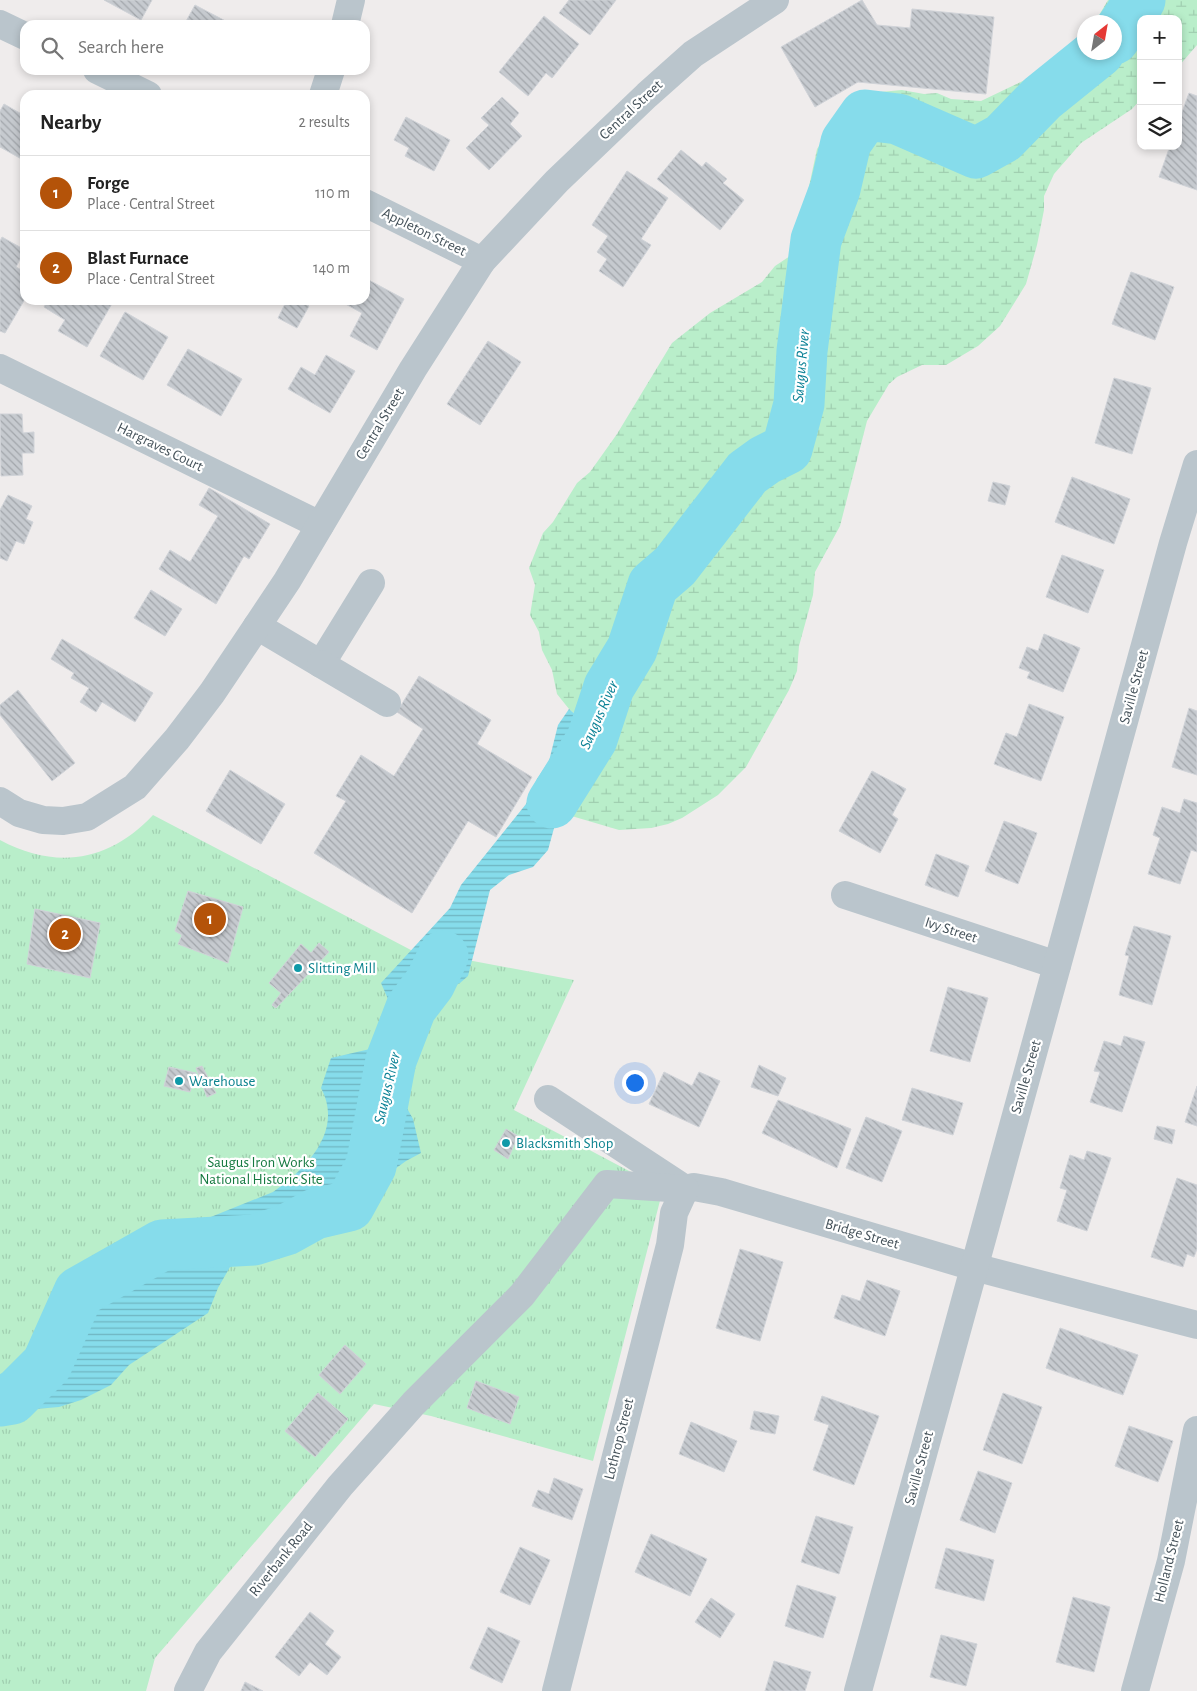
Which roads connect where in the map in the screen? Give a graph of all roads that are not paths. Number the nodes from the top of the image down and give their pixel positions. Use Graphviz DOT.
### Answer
graph roads {
  1 [pos="351,0"];
  2 [pos="775,0"];
  3 [pos="346,20"];
  4 [pos="0,24"];
  5 [pos="20,34"];
  6 [pos="107,75"];
  7 [pos="329,75"];
  8 [pos="138,90"];
  9 [pos="325,90"];
  10 [pos="370,206"];
  11 [pos="482,261"];
  12 [pos="0,368"];
  13 [pos="1197,464"];
  14 [pos="320,525"];
  15 [pos="371,584"];
  16 [pos="256,626"];
  17 [pos="321,664"];
  18 [pos="387,703"];
  19 [pos="0,801"];
  20 [pos="845,895"];
  21 [pos="1057,965"];
  22 [pos="548,1098"];
  23 [pos="685,1189"];
  24 [pos="974,1267"];
  25 [pos="1197,1325"];
  26 [pos="1197,1430"];
  27 [pos="385,1434"];
  28 [pos="188,1691"];
  29 [pos="556,1691"];
  30 [pos="858,1691"];
  31 [pos="1135,1691"];
  1 -- 3 [label="street"];
  2 -- 11 [label="street, Central Street"];
  4 -- 5 [label="street"];
  6 -- 8 [label="street"];
  7 -- 9 [label="street"];
  10 -- 11 [label="street, Appleton Street"];
  11 -- 14 [label="street, Central Street"];
  12 -- 14 [label="street, Hargraves Court"];
  13 -- 21 [label="street, Saville Street"];
  14 -- 16 [label="street, Central Street"];
  15 -- 17 [label="street"];
  16 -- 17 [label="street"];
  16 -- 19 [label="street, Central Street"];
  17 -- 18 [label="street"];
  20 -- 21 [label="street, Ivy Street"];
  21 -- 24 [label="street, Saville Street"];
  22 -- 23 [label="street"];
  23 -- 24 [label="street, Bridge Street"];
  23 -- 27 [label="street, Bridge Street"];
  23 -- 29 [label="street, Lothrop Street"];
  24 -- 25 [label="street, Bridge Street"];
  24 -- 30 [label="street, Saville Street"];
  26 -- 31 [label="street, Holland Street"];
  27 -- 28 [label="street, Riverbank Road"];
}
